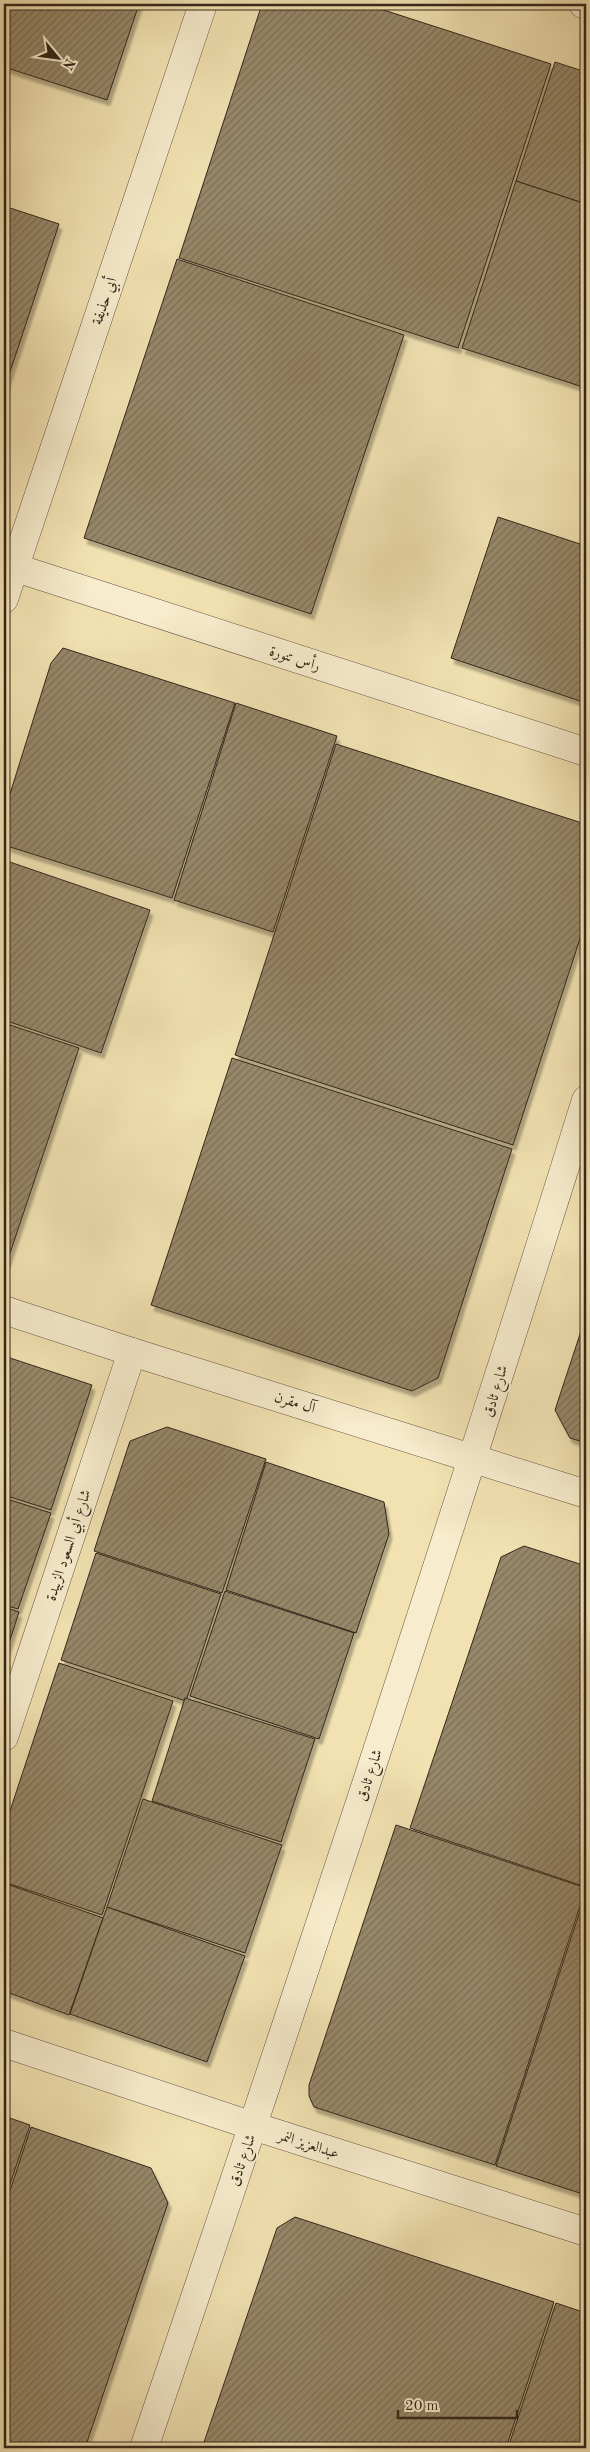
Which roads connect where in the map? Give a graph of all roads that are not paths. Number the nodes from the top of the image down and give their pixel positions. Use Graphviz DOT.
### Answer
graph roads {
  1 [pos="203,4"];
  2 [pos="582,4"];
  3 [pos="586,5"];
  4 [pos="9,566"];
  5 [pos="4,599"];
  6 [pos="586,752"];
  7 [pos="586,1100"];
  8 [pos="4,1310"];
  9 [pos="132,1352"];
  10 [pos="474,1458"];
  11 [pos="586,1494"];
  12 [pos="4,1737"];
  13 [pos="4,2043"];
  14 [pos="254,2126"];
  15 [pos="586,2232"];
  16 [pos="144,2448"];
  1 -- 4 [label="street, أبي حذيفة"];
  2 -- 3 [label="street"];
  4 -- 5 [label="street, أبي حذيفة"];
  4 -- 6 [label="street, رأس تنورة"];
  7 -- 10 [label="street, شارع ثادق"];
  8 -- 9 [label="street, آل مقرن"];
  9 -- 10 [label="street, آل مقرن"];
  9 -- 12 [label="street, شارع أبي السعود الزبيدة"];
  10 -- 11 [label="street, آل مقرن"];
  10 -- 14 [label="street, شارع ثادق"];
  13 -- 14 [label="street, عبدالعزيز النمر"];
  14 -- 15 [label="street, عبدالعزيز النمر"];
  14 -- 16 [label="street, شارع ثادق"];
}
